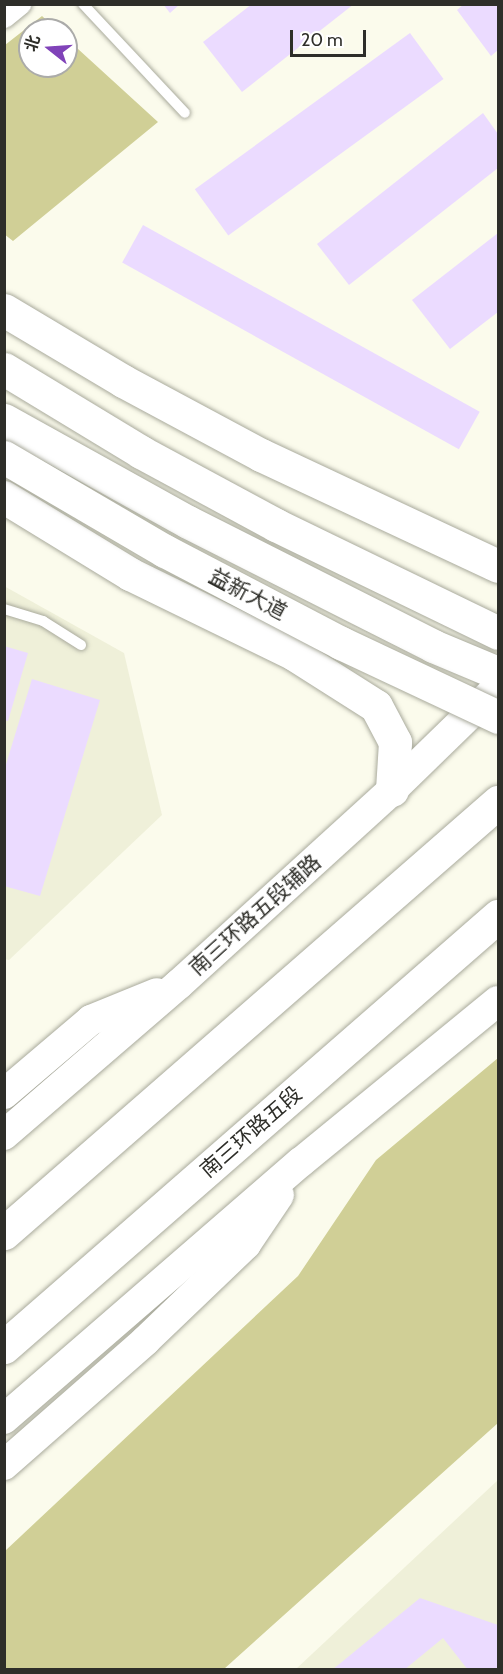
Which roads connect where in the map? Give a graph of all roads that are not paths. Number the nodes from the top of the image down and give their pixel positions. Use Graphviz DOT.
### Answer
graph roads {
  1 [pos="20,4"];
  2 [pos="83,4"];
  3 [pos="4,17"];
  4 [pos="185,113"];
  5 [pos="4,310"];
  6 [pos="4,369"];
  7 [pos="4,420"];
  8 [pos="4,457"];
  9 [pos="4,497"];
  10 [pos="498,566"];
  11 [pos="4,609"];
  12 [pos="498,633"];
  13 [pos="81,645"];
  14 [pos="498,673"];
  15 [pos="498,687"];
  16 [pos="498,717"];
  17 [pos="392,790"];
  18 [pos="498,802"];
  19 [pos="498,916"];
  20 [pos="179,984"];
  21 [pos="498,1001"];
  22 [pos="4,1094"];
  23 [pos="4,1135"];
  24 [pos="301,1162"];
  25 [pos="4,1233"];
  26 [pos="4,1347"];
  27 [pos="4,1419"];
  28 [pos="4,1465"];
  1 -- 3 [label="street"];
  2 -- 4 [label="lane"];
  5 -- 10 [label="main road"];
  6 -- 12 [label="main road"];
  7 -- 14 [label="main road, 益新大道"];
  8 -- 16 [label="main road, 益新大道, bridge"];
  9 -- 17 [label="main road"];
  11 -- 13 [label="lane"];
  15 -- 17 [label="main road, 南三环路五段辅路"];
  17 -- 20 [label="main road, 南三环路五段辅路"];
  18 -- 25 [label="main road"];
  19 -- 26 [label="main road, 南三环路五段"];
  20 -- 22 [label="main road"];
  20 -- 23 [label="main road, 南三环路五段辅路"];
  21 -- 24 [label="main road"];
  24 -- 27 [label="main road"];
  24 -- 28 [label="main road"];
}
